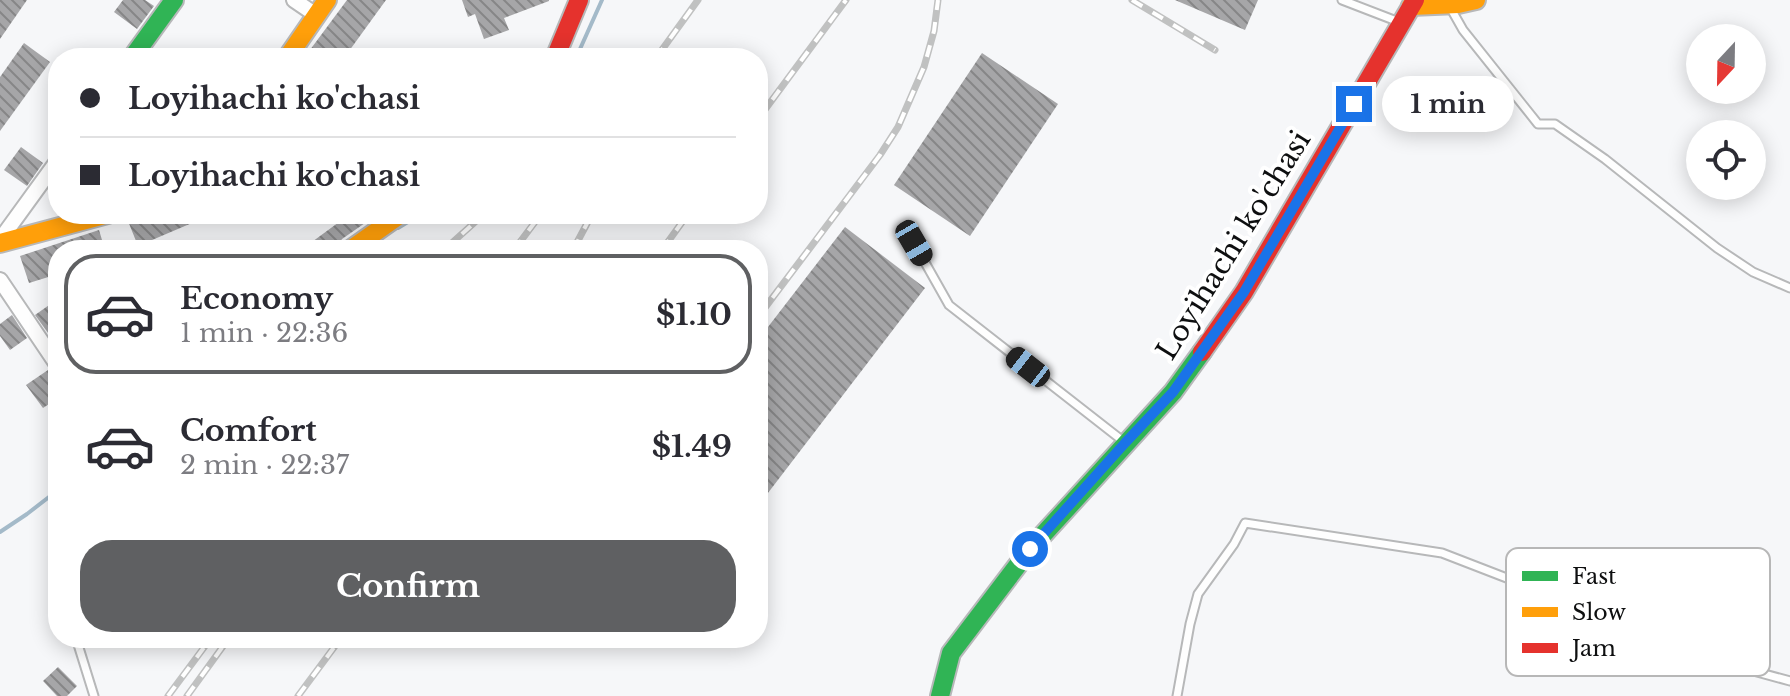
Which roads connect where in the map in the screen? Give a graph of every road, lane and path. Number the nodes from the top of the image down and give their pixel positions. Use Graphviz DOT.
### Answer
graph roads {
  1 [pos="174,0"];
  2 [pos="294,0"];
  3 [pos="579,0"];
  4 [pos="1342,0"];
  5 [pos="1476,0"];
  6 [pos="1413,3"];
  7 [pos="1448,5"];
  8 [pos="322,8"];
  9 [pos="1401,23"];
  10 [pos="139,48"];
  11 [pos="294,48"];
  12 [pos="559,48"];
  13 [pos="48,174"];
  14 [pos="69,224"];
  15 [pos="387,224"];
  16 [pos="364,240"];
  17 [pos="0,242"];
  18 [pos="914,243"];
  19 [pos="0,280"];
  20 [pos="1790,288"];
  21 [pos="48,351"];
  22 [pos="1125,443"];
  23 [pos="1506,578"];
  24 [pos="79,648"];
  25 [pos="1770,676"];
  26 [pos="1790,681"];
  27 [pos="94,696"];
  28 [pos="940,696"];
  29 [pos="1177,696"];
  1 -- 10 [label="street"];
  2 -- 8 [label="street"];
  3 -- 12 [label="street"];
  4 -- 9 [label="lane"];
  5 -- 7 [label="street"];
  6 -- 7 [label="street"];
  6 -- 9 [label="street, Loyihachi ko'chasi"];
  7 -- 20 [label="lane"];
  8 -- 11 [label="street"];
  9 -- 22 [label="street, Loyihachi ko'chasi"];
  13 -- 17 [label="street"];
  14 -- 17 [label="street"];
  15 -- 16 [label="street"];
  18 -- 22 [label="lane"];
  19 -- 21 [label="street"];
  22 -- 28 [label="street, Loyihachi ko'chasi"];
  23 -- 29 [label="lane"];
  24 -- 27 [label="lane"];
  25 -- 26 [label="lane"];
}
